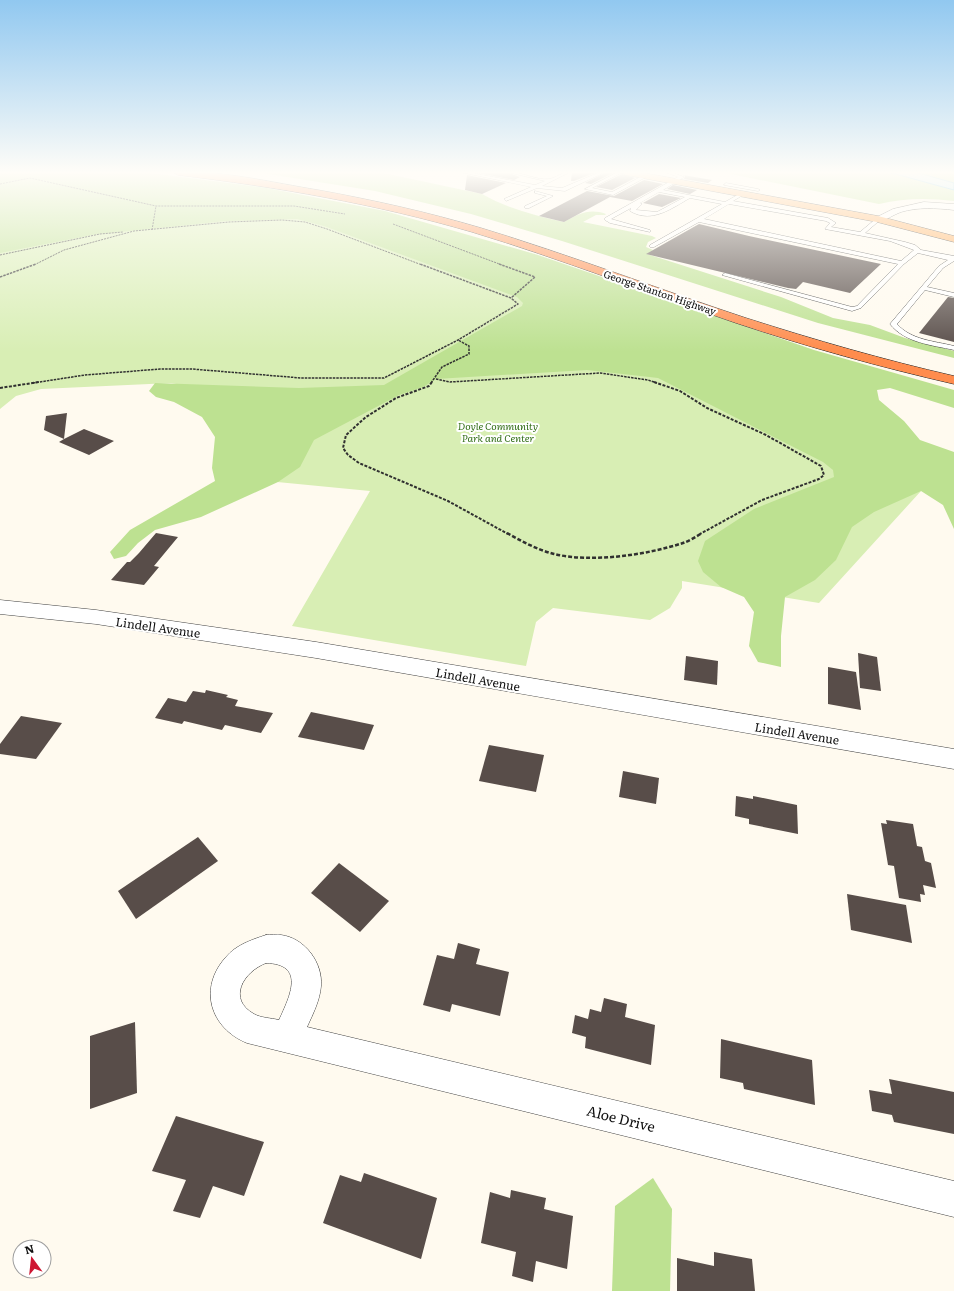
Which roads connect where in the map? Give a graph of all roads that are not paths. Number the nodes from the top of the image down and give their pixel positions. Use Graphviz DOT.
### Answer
graph roads {
  1 [pos="479,232"];
  2 [pos="511,232"];
  3 [pos="675,232"];
  4 [pos="757,232"];
  5 [pos="851,232"];
  6 [pos="928,232"];
  7 [pos="861,234"];
  8 [pos="954,239"];
  9 [pos="652,246"];
  10 [pos="916,251"];
  11 [pos="953,258"];
  12 [pos="902,263"];
  13 [pos="725,275"];
  14 [pos="671,283"];
  15 [pos="923,288"];
  16 [pos="954,295"];
  17 [pos="954,348"];
  18 [pos="950,379"];
  19 [pos="0,607"];
  20 [pos="954,759"];
  21 [pos="287,1037"];
  22 [pos="954,1199"];
  1 -- 18 [label="highway, George Stanton Highway"];
  2 -- 14 [label="highway, George Stanton Highway"];
  3 -- 9 [label="lane"];
  4 -- 12 [label="lane"];
  5 -- 7 [label="lane"];
  6 -- 8 [label="highway"];
  7 -- 10 [label="lane"];
  10 -- 11 [label="lane"];
  10 -- 12 [label="lane"];
  11 -- 15 [label="lane"];
  12 -- 13 [label="lane"];
  15 -- 16 [label="lane"];
  15 -- 17 [label="lane"];
  19 -- 20 [label="street, Lindell Avenue"];
  21 -- 22 [label="street, Aloe Drive"];
}
